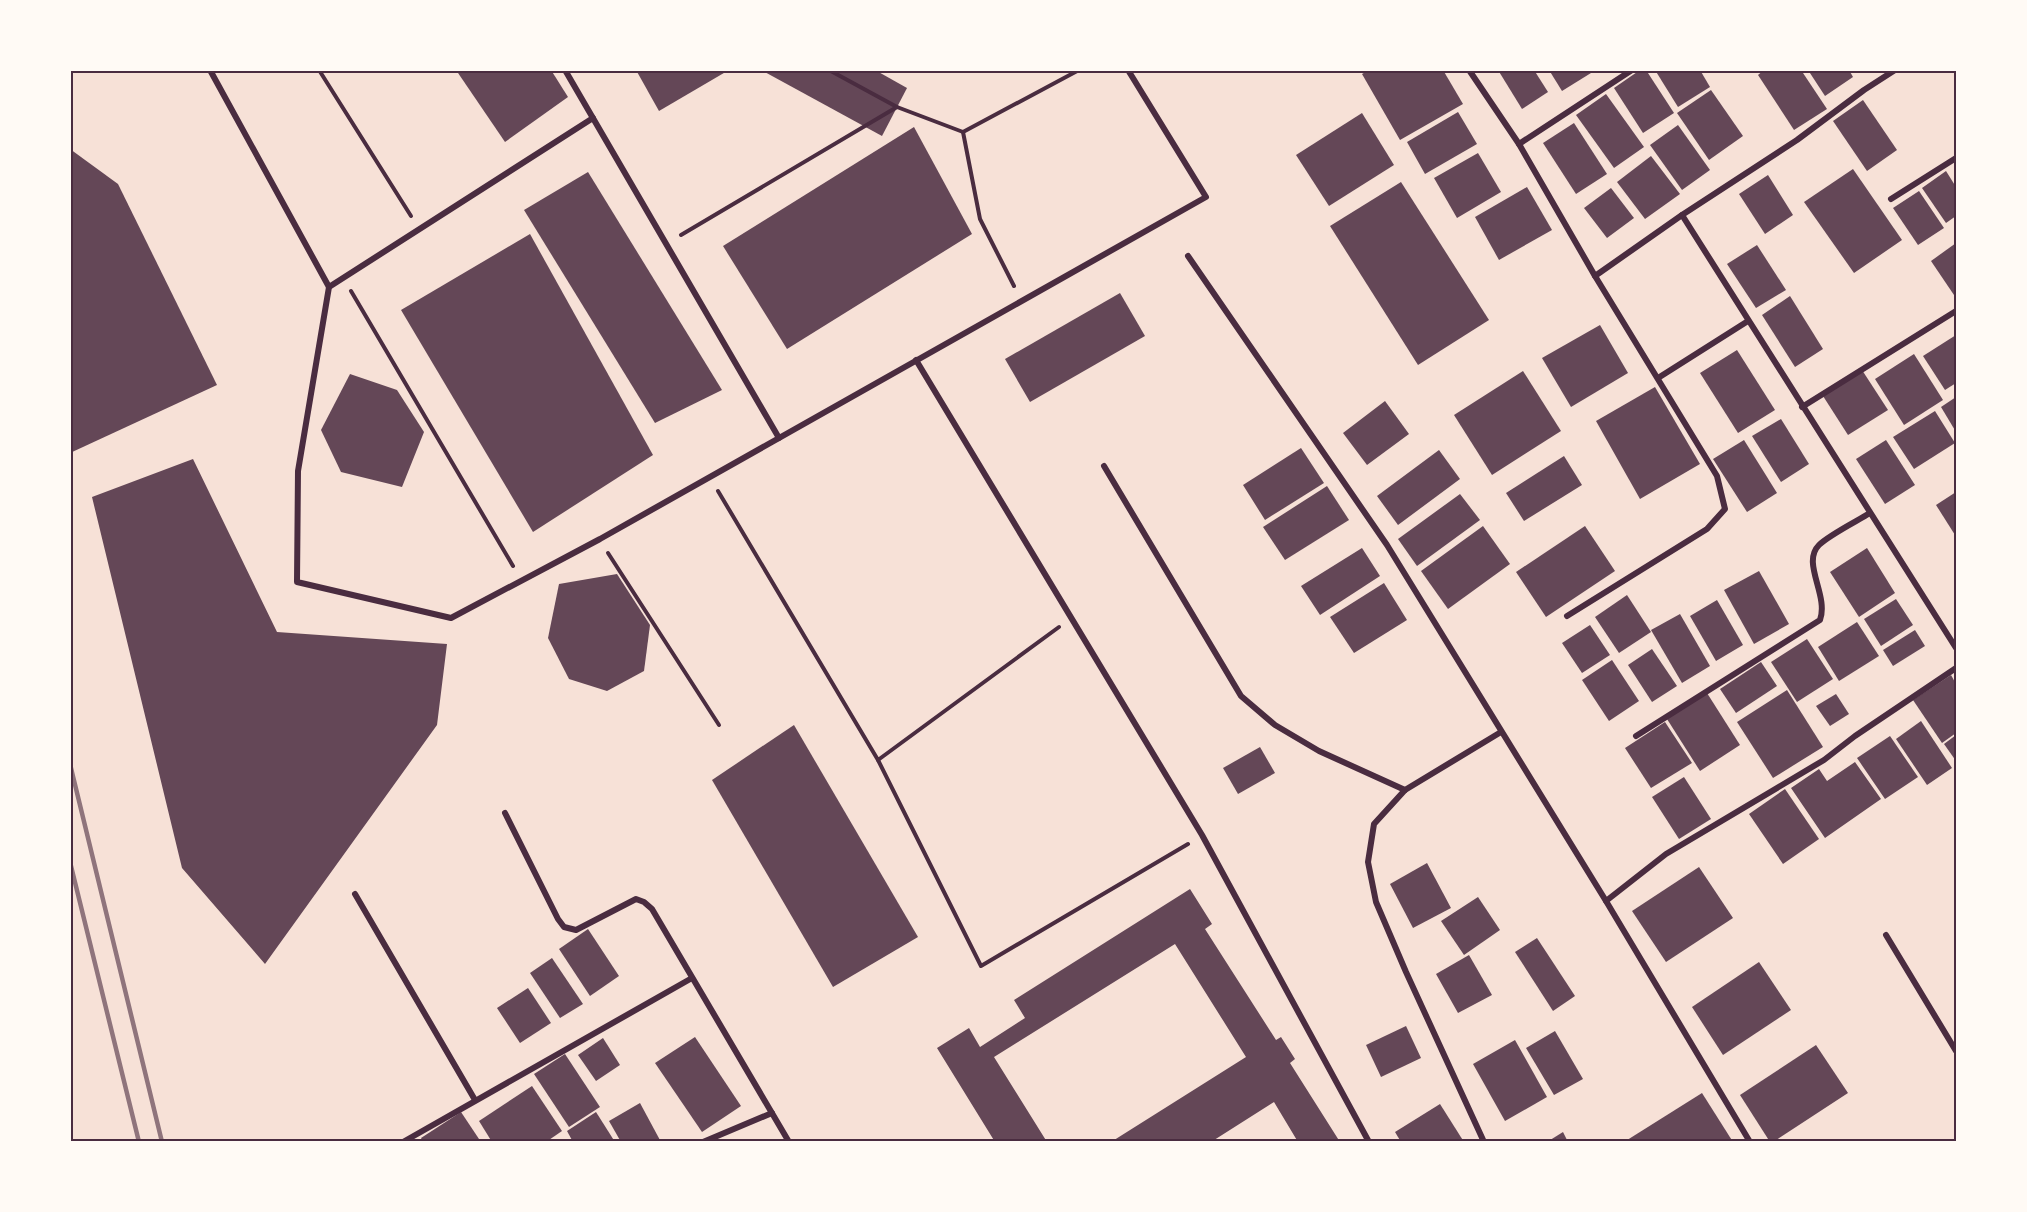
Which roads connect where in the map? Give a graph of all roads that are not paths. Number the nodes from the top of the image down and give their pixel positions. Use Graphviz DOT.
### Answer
graph roads {
  1 [pos="210,70"];
  2 [pos="565,70"];
  3 [pos="1128,70"];
  4 [pos="1468,70"];
  5 [pos="1632,70"];
  6 [pos="1894,70"];
  7 [pos="592,118"];
  8 [pos="1519,144"];
  9 [pos="1956,158"];
  10 [pos="1891,199"];
  11 [pos="1682,215"];
  12 [pos="1188,256"];
  13 [pos="1595,276"];
  14 [pos="329,287"];
  15 [pos="1956,311"];
  16 [pos="1748,321"];
  17 [pos="916,360"];
  18 [pos="1658,378"];
  19 [pos="1802,407"];
  20 [pos="779,438"];
  21 [pos="1104,466"];
  22 [pos="1870,513"];
  23 [pos="1567,616"];
  24 [pos="1956,648"];
  25 [pos="1956,668"];
  26 [pos="1501,732"];
  27 [pos="1636,736"];
  28 [pos="1405,790"];
  29 [pos="505,813"];
  30 [pos="355,894"];
  31 [pos="1606,902"];
  32 [pos="1886,935"];
  33 [pos="692,978"];
  34 [pos="1956,1051"];
  35 [pos="475,1100"];
  36 [pos="772,1113"];
  37 [pos="403,1142"];
  38 [pos="703,1142"];
  39 [pos="789,1142"];
  40 [pos="1369,1142"];
  41 [pos="1484,1142"];
  42 [pos="1750,1142"];
  1 -- 14 [label="street"];
  2 -- 7 [label="street"];
  3 -- 17 [label="street"];
  4 -- 8 [label="street"];
  5 -- 8 [label="street"];
  6 -- 11 [label="street"];
  7 -- 14 [label="street"];
  7 -- 20 [label="street"];
  8 -- 13 [label="street"];
  9 -- 10 [label="street"];
  11 -- 13 [label="street"];
  11 -- 16 [label="street"];
  12 -- 26 [label="street"];
  13 -- 18 [label="street"];
  14 -- 20 [label="street"];
  15 -- 19 [label="street"];
  16 -- 18 [label="street"];
  16 -- 19 [label="street"];
  17 -- 20 [label="street"];
  17 -- 40 [label="street"];
  18 -- 23 [label="street"];
  19 -- 22 [label="street"];
  21 -- 28 [label="street"];
  22 -- 24 [label="street"];
  22 -- 27 [label="street"];
  25 -- 31 [label="street"];
  26 -- 28 [label="street"];
  26 -- 31 [label="street"];
  28 -- 41 [label="street"];
  29 -- 33 [label="street"];
  30 -- 35 [label="street"];
  31 -- 42 [label="street"];
  32 -- 34 [label="street"];
  33 -- 35 [label="street"];
  33 -- 36 [label="street"];
  35 -- 37 [label="street"];
  36 -- 38 [label="street"];
  36 -- 39 [label="street"];
}
